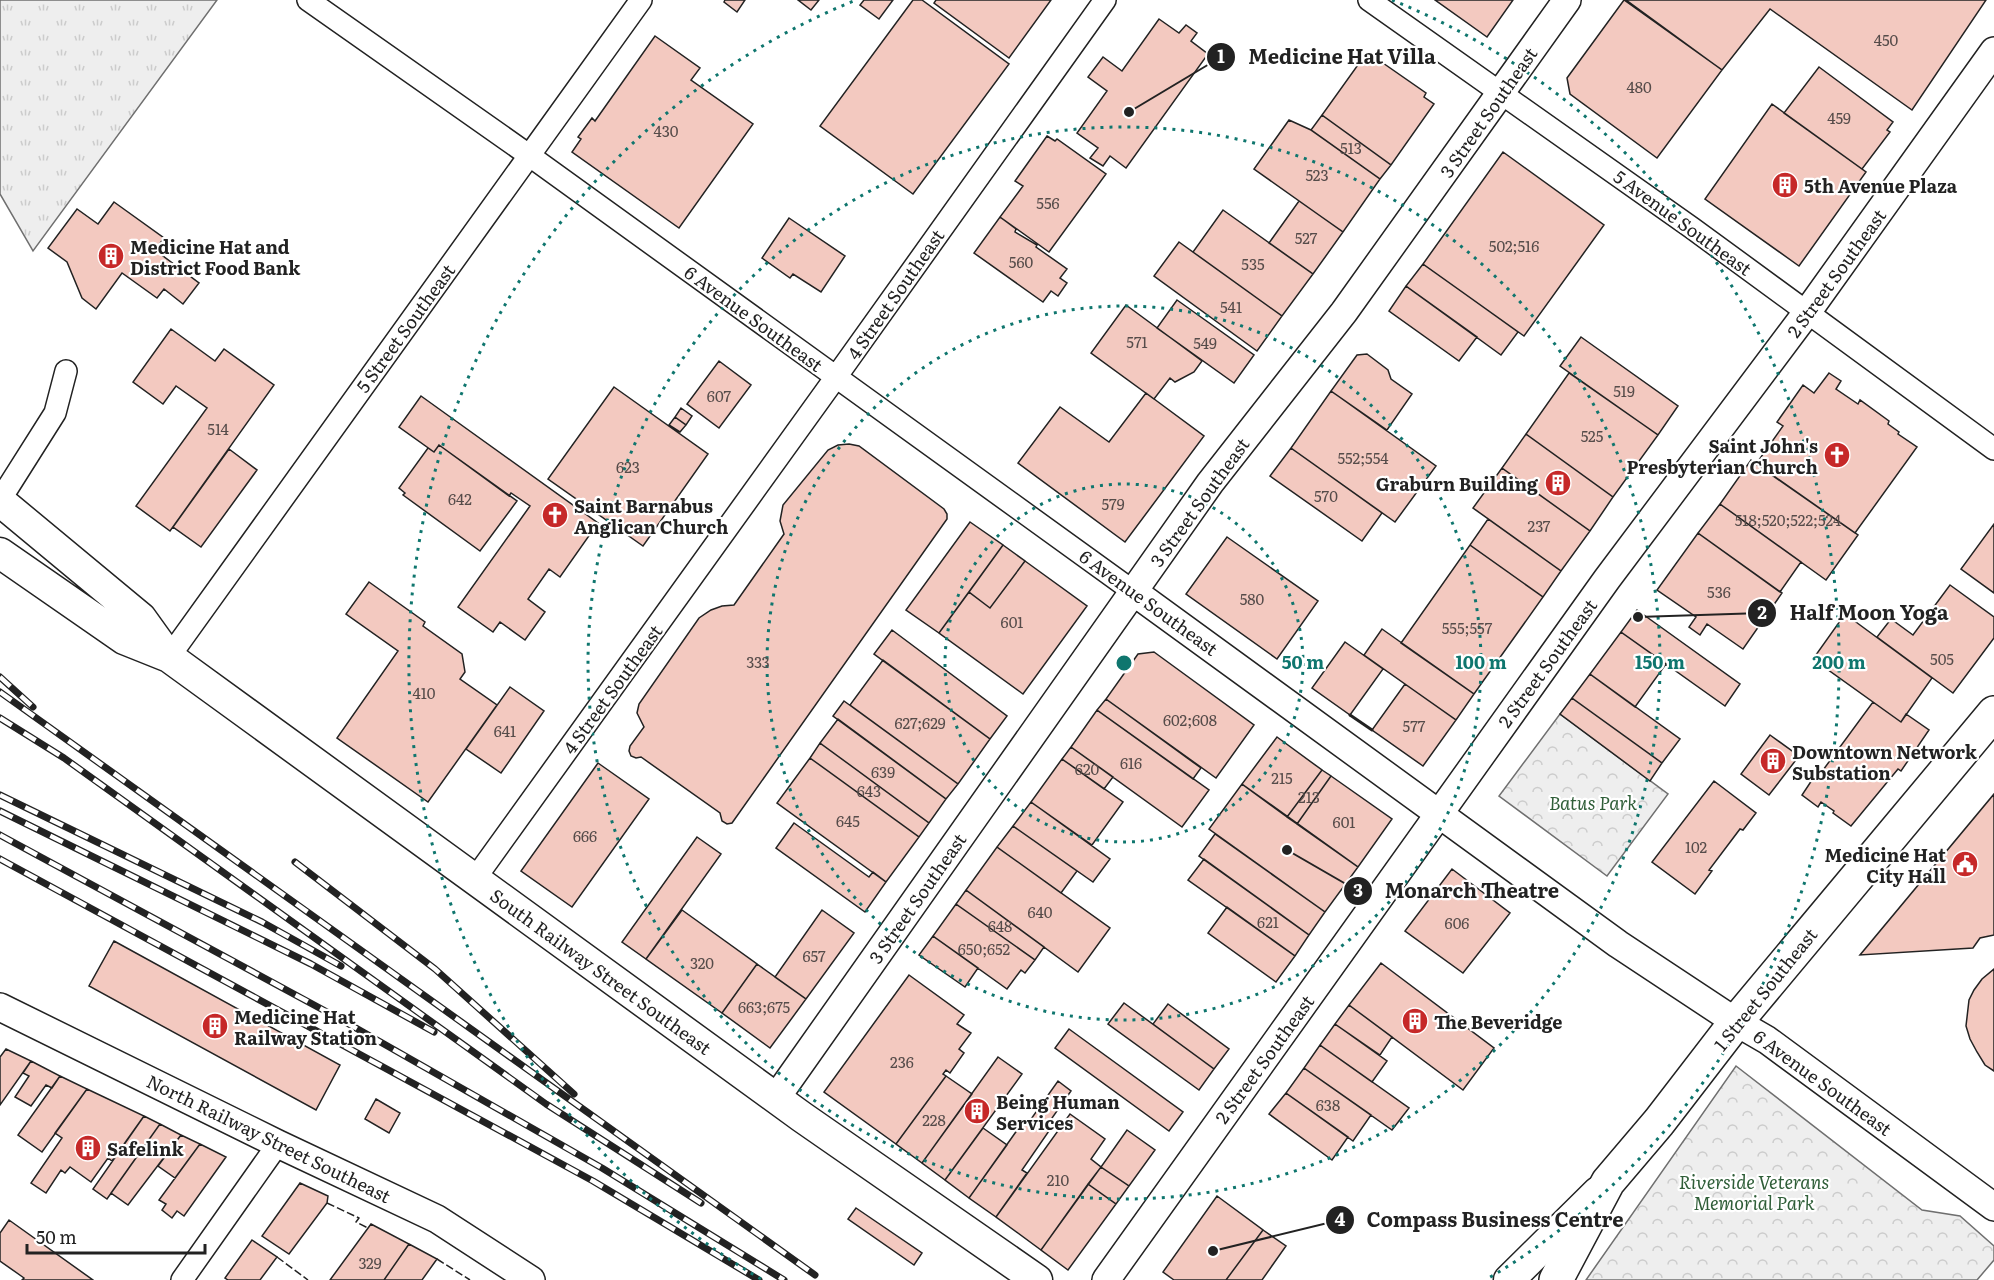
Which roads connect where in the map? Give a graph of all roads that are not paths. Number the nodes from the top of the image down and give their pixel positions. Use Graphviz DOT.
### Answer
graph roads {
  1 [pos="308,0"];
  2 [pos="641,0"];
  3 [pos="1105,0"];
  4 [pos="1369,0"];
  5 [pos="1567,0"];
  6 [pos="1994,51"];
  7 [pos="1501,94"];
  8 [pos="530,156"];
  9 [pos="1808,311"];
  10 [pos="66,371"];
  11 [pos="836,377"];
  12 [pos="1994,449"];
  13 [pos="0,500"];
  14 [pos="0,553"];
  15 [pos="1134,592"];
  16 [pos="169,657"];
  17 [pos="1994,713"];
  18 [pos="1439,814"];
  19 [pos="474,879"];
  20 [pos="0,1008"];
  21 [pos="1736,1022"];
  22 [pos="776,1098"];
  23 [pos="278,1144"];
  24 [pos="1608,1182"];
  25 [pos="1992,1205"];
  26 [pos="182,1280"];
  27 [pos="531,1280"];
  28 [pos="1037,1280"];
  29 [pos="1106,1280"];
  30 [pos="1509,1280"];
  31 [pos="1556,1280"];
  1 -- 8 [label="street, 6 Avenue Southeast"];
  2 -- 8 [label="street, 5 Street Southeast"];
  3 -- 11 [label="street, 4 Street Southeast"];
  4 -- 7 [label="street, 5 Avenue Southeast"];
  5 -- 7 [label="street, 3 Street Southeast"];
  6 -- 9 [label="street, 2 Street Southeast"];
  7 -- 9 [label="street, 5 Avenue Southeast"];
  7 -- 15 [label="street, 3 Street Southeast"];
  8 -- 11 [label="street, 6 Avenue Southeast"];
  8 -- 16 [label="street, 5 Street Southeast"];
  9 -- 12 [label="street, 5 Avenue Southeast"];
  9 -- 18 [label="street, 2 Street Southeast"];
  10 -- 13 [label="street, South Railway Street Southeast"];
  11 -- 15 [label="street, 6 Avenue Southeast"];
  11 -- 19 [label="street, 4 Street Southeast"];
  13 -- 16 [label="main road, South Railway Street Southeast"];
  14 -- 16 [label="main road, South Railway Street Southeast"];
  15 -- 18 [label="street, 6 Avenue Southeast"];
  15 -- 22 [label="street, 3 Street Southeast"];
  16 -- 19 [label="main road, South Railway Street Southeast"];
  17 -- 21 [label="main road, 1 Street Southeast"];
  18 -- 21 [label="street, 6 Avenue Southeast"];
  18 -- 29 [label="street, 2 Street Southeast"];
  19 -- 22 [label="main road, South Railway Street Southeast"];
  20 -- 23 [label="street, North Railway Street Southeast"];
  21 -- 24 [label="main road, 1 Street Southeast"];
  21 -- 25 [label="street, 6 Avenue Southeast"];
  22 -- 28 [label="main road, South Railway Street Southeast"];
  23 -- 26 [label="street"];
  23 -- 27 [label="street, North Railway Street Southeast"];
  24 -- 30 [label="main road"];
  24 -- 31 [label="main road, 1 Street Southeast"];
}
